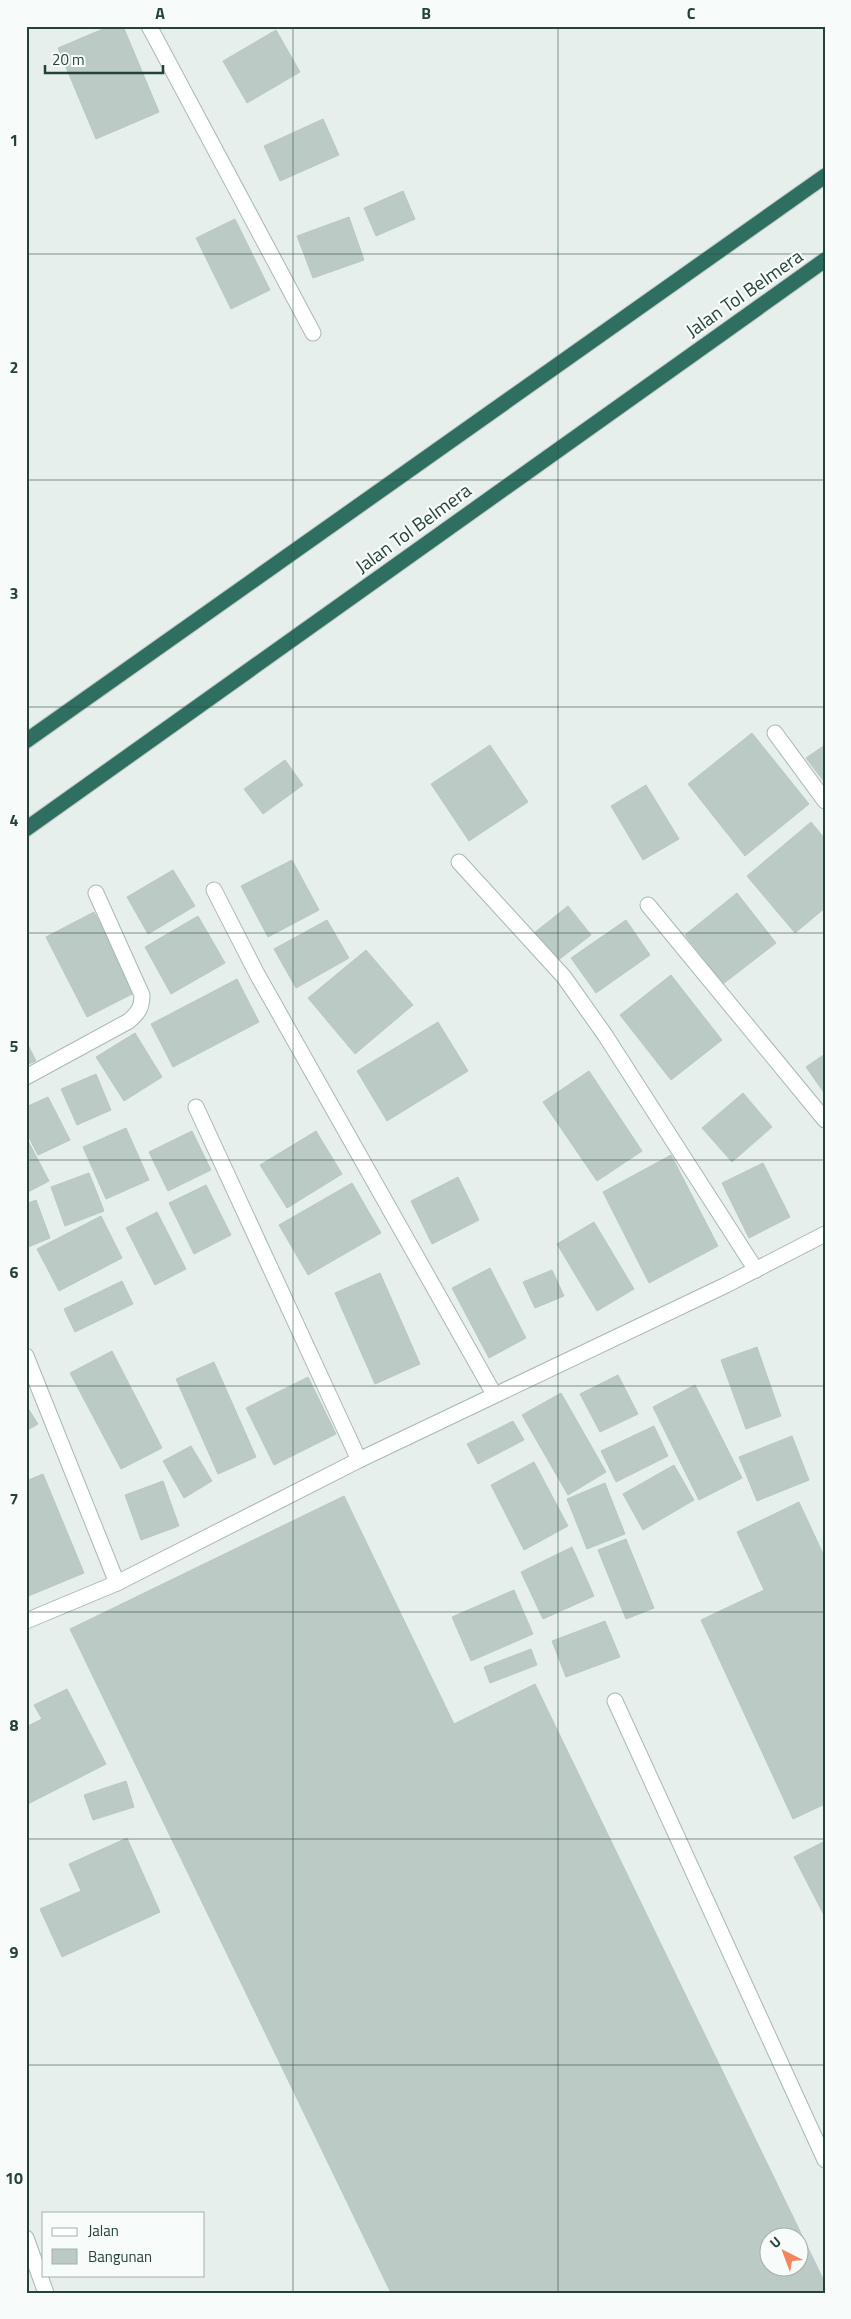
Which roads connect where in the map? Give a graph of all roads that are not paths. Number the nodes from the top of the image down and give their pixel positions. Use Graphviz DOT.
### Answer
graph roads {
  1 [pos="149,26"];
  2 [pos="825,176"];
  3 [pos="825,260"];
  4 [pos="313,333"];
  5 [pos="774,733"];
  6 [pos="26,741"];
  7 [pos="825,801"];
  8 [pos="26,830"];
  9 [pos="459,862"];
  10 [pos="214,890"];
  11 [pos="96,893"];
  12 [pos="648,905"];
  13 [pos="26,1077"];
  14 [pos="196,1107"];
  15 [pos="825,1120"];
  16 [pos="825,1234"];
  17 [pos="756,1270"];
  18 [pos="26,1356"];
  19 [pos="494,1394"];
  20 [pos="358,1460"];
  21 [pos="117,1583"];
  22 [pos="26,1621"];
  23 [pos="615,1701"];
  24 [pos="825,2160"];
  25 [pos="26,2238"];
  26 [pos="46,2293"];
  1 -- 4 [label="street"];
  2 -- 6 [label="highway"];
  3 -- 8 [label="highway, Jalan Tol Belmera"];
  5 -- 7 [label="street"];
  9 -- 17 [label="street"];
  10 -- 19 [label="street"];
  11 -- 13 [label="street"];
  12 -- 15 [label="street"];
  14 -- 20 [label="street"];
  16 -- 17 [label="street"];
  17 -- 19 [label="street"];
  18 -- 21 [label="street"];
  19 -- 20 [label="street"];
  20 -- 21 [label="street"];
  21 -- 22 [label="street"];
  23 -- 24 [label="street"];
  25 -- 26 [label="street"];
}
